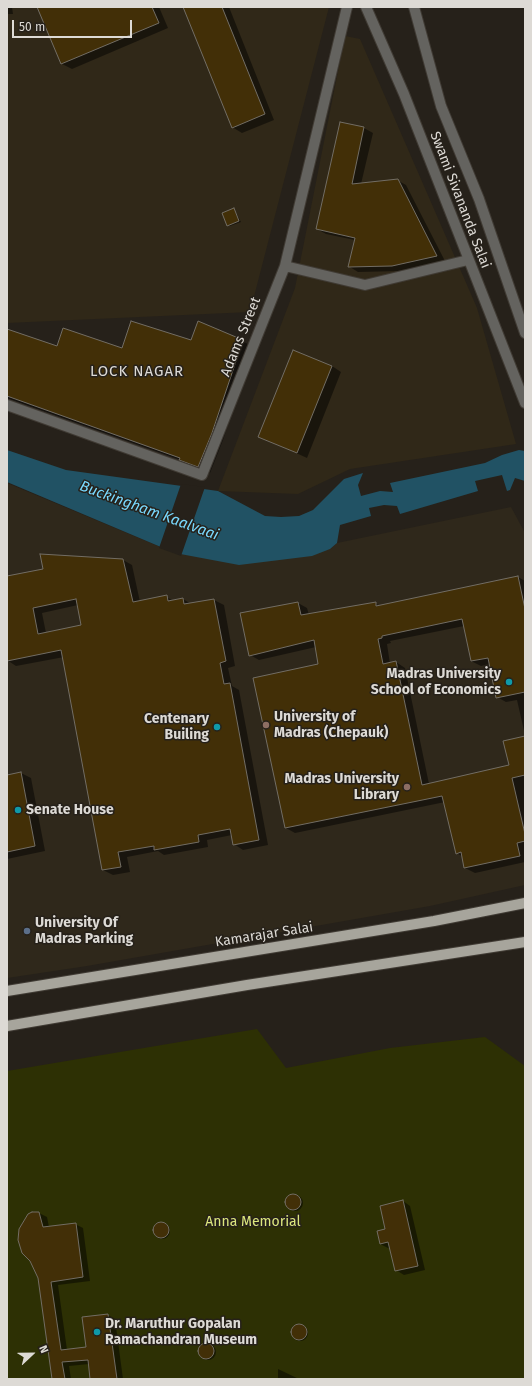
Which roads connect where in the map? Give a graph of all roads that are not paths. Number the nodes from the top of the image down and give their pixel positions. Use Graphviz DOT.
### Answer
graph roads {
  1 [pos="347,7"];
  2 [pos="366,7"];
  3 [pos="414,7"];
  4 [pos="468,260"];
  5 [pos="285,266"];
  6 [pos="525,334"];
  7 [pos="525,403"];
  8 [pos="7,405"];
  9 [pos="525,903"];
  10 [pos="525,942"];
  11 [pos="7,991"];
  12 [pos="7,1026"];
  1 -- 5 [label="street, Adams Street"];
  2 -- 4 [label="street, Swami Sivananda Salai"];
  3 -- 6 [label="street, Swami Sivananda Salai"];
  4 -- 5 [label="street"];
  4 -- 7 [label="street, Swami Sivananda Salai"];
  5 -- 8 [label="street, Adams Street"];
  9 -- 11 [label="main road, Kamarajar Salai"];
  10 -- 12 [label="main road"];
}
